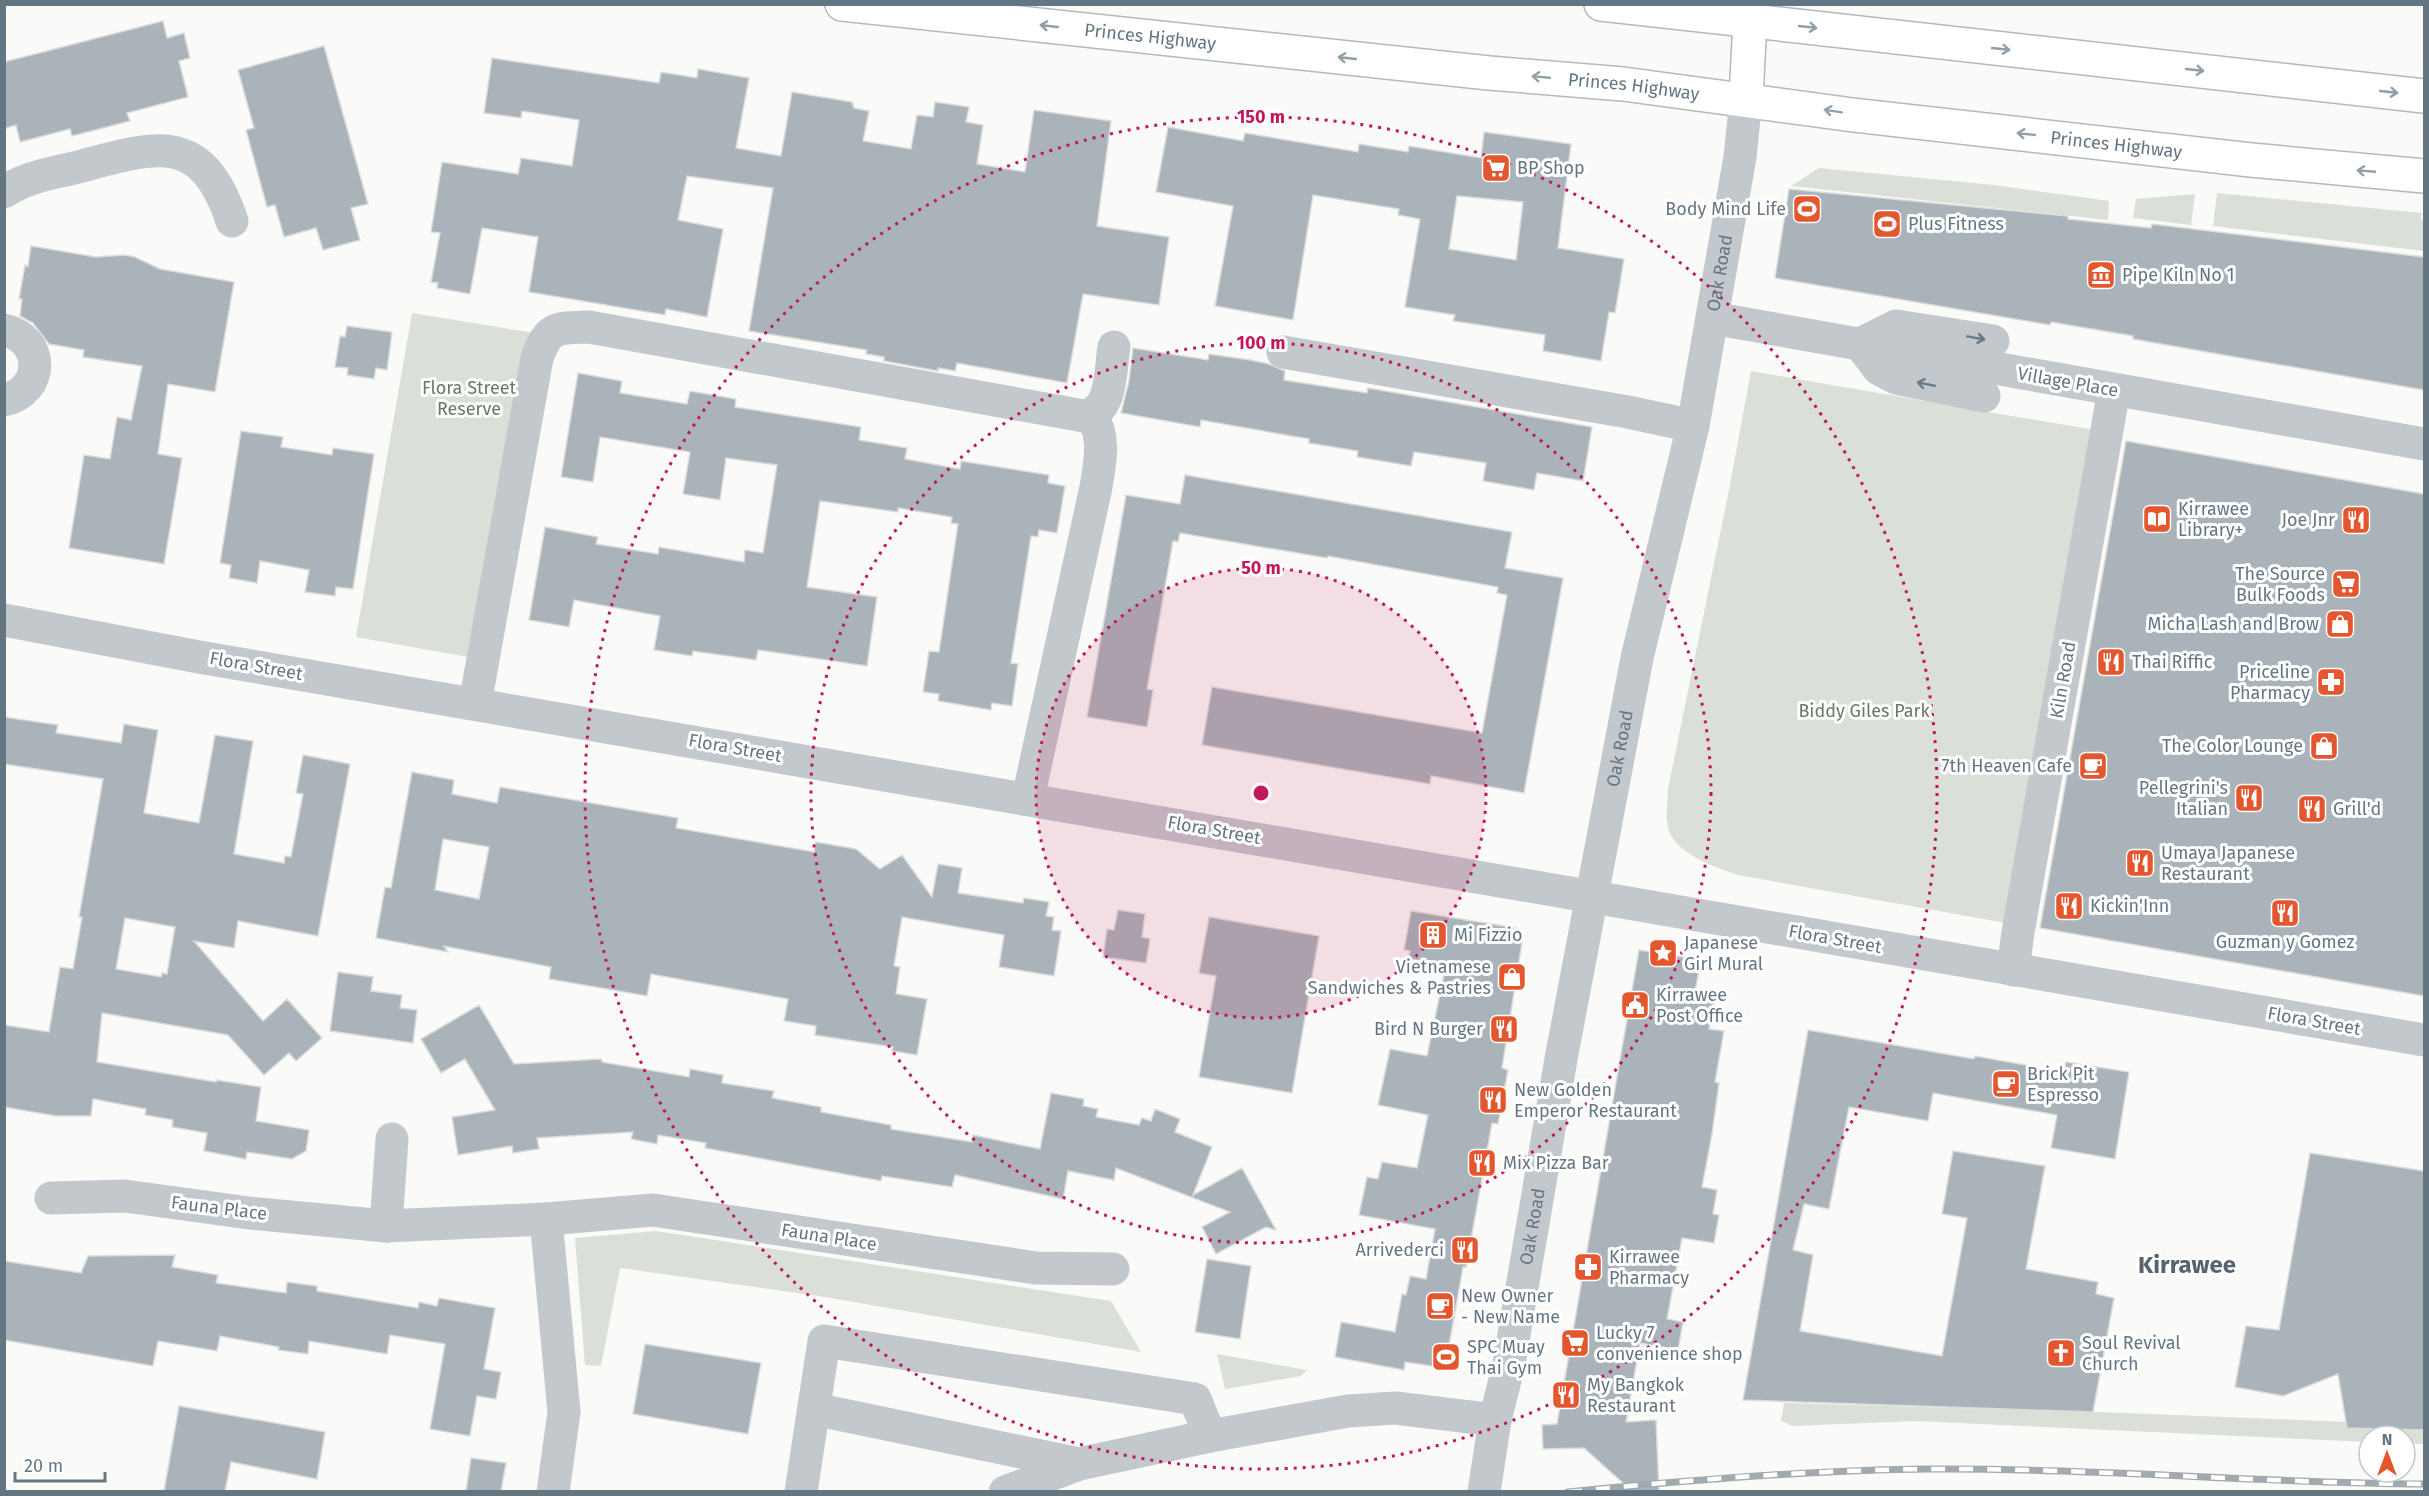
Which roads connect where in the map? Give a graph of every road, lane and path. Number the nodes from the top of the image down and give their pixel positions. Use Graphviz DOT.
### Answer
graph roads {
  1 [pos="842,4"];
  2 [pos="1601,4"];
  3 [pos="1750,12"];
  4 [pos="2424,96"];
  5 [pos="1746,99"];
  6 [pos="2424,176"];
  7 [pos="4,192"];
  8 [pos="232,221"];
  9 [pos="1712,318"];
  10 [pos="4,330"];
  11 [pos="1993,341"];
  12 [pos="1860,344"];
  13 [pos="1114,347"];
  14 [pos="1283,352"];
  15 [pos="2114,390"];
  16 [pos="1984,396"];
  17 [pos="4,399"];
  18 [pos="1091,415"];
  19 [pos="1693,426"];
  20 [pos="2424,444"];
  21 [pos="4,620"];
  22 [pos="475,704"];
  23 [pos="1028,798"];
  24 [pos="1592,897"];
  25 [pos="2013,970"];
  26 [pos="2424,1040"];
  27 [pos="392,1139"];
  28 [pos="51,1198"];
  29 [pos="546,1219"];
  30 [pos="386,1226"];
  31 [pos="1113,1269"];
  32 [pos="814,1409"];
  33 [pos="1494,1420"];
  34 [pos="1210,1437"];
  35 [pos="1079,1464"];
  36 [pos="1485,1487"];
  37 [pos="553,1491"];
  38 [pos="801,1491"];
  39 [pos="1005,1491"];
  5 -- 1 [label="highway, Princes Highway, one-way"];
  2 -- 3 [label="highway"];
  3 -- 4 [label="highway, one-way"];
  3 -- 5 [label="highway, Oak Road"];
  6 -- 5 [label="highway, Princes Highway, one-way"];
  5 -- 9 [label="street, Oak Road"];
  7 -- 8 [label="street"];
  9 -- 12 [label="street, Village Place"];
  9 -- 19 [label="street, Oak Road"];
  10 -- 17 [label="street"];
  12 -- 11 [label="street, one-way"];
  12 -- 15 [label="street, Village Place"];
  16 -- 12 [label="street, one-way"];
  13 -- 18 [label="street"];
  14 -- 19 [label="street"];
  15 -- 20 [label="street, Village Place"];
  15 -- 25 [label="street, Kiln Road"];
  18 -- 22 [label="street"];
  18 -- 23 [label="street"];
  19 -- 24 [label="street, Oak Road"];
  21 -- 22 [label="street, Flora Street"];
  22 -- 23 [label="street, Flora Street"];
  23 -- 24 [label="street, Flora Street"];
  24 -- 25 [label="street, Flora Street"];
  24 -- 33 [label="street, Oak Road"];
  25 -- 26 [label="street, Flora Street"];
  27 -- 30 [label="street"];
  28 -- 30 [label="street, Fauna Place"];
  29 -- 30 [label="street, Fauna Place"];
  29 -- 31 [label="street, Fauna Place"];
  29 -- 37 [label="street"];
  32 -- 34 [label="street"];
  32 -- 35 [label="street"];
  32 -- 38 [label="street"];
  33 -- 34 [label="street"];
  33 -- 36 [label="street, Oak Road"];
  34 -- 35 [label="street"];
  35 -- 39 [label="street"];
}
